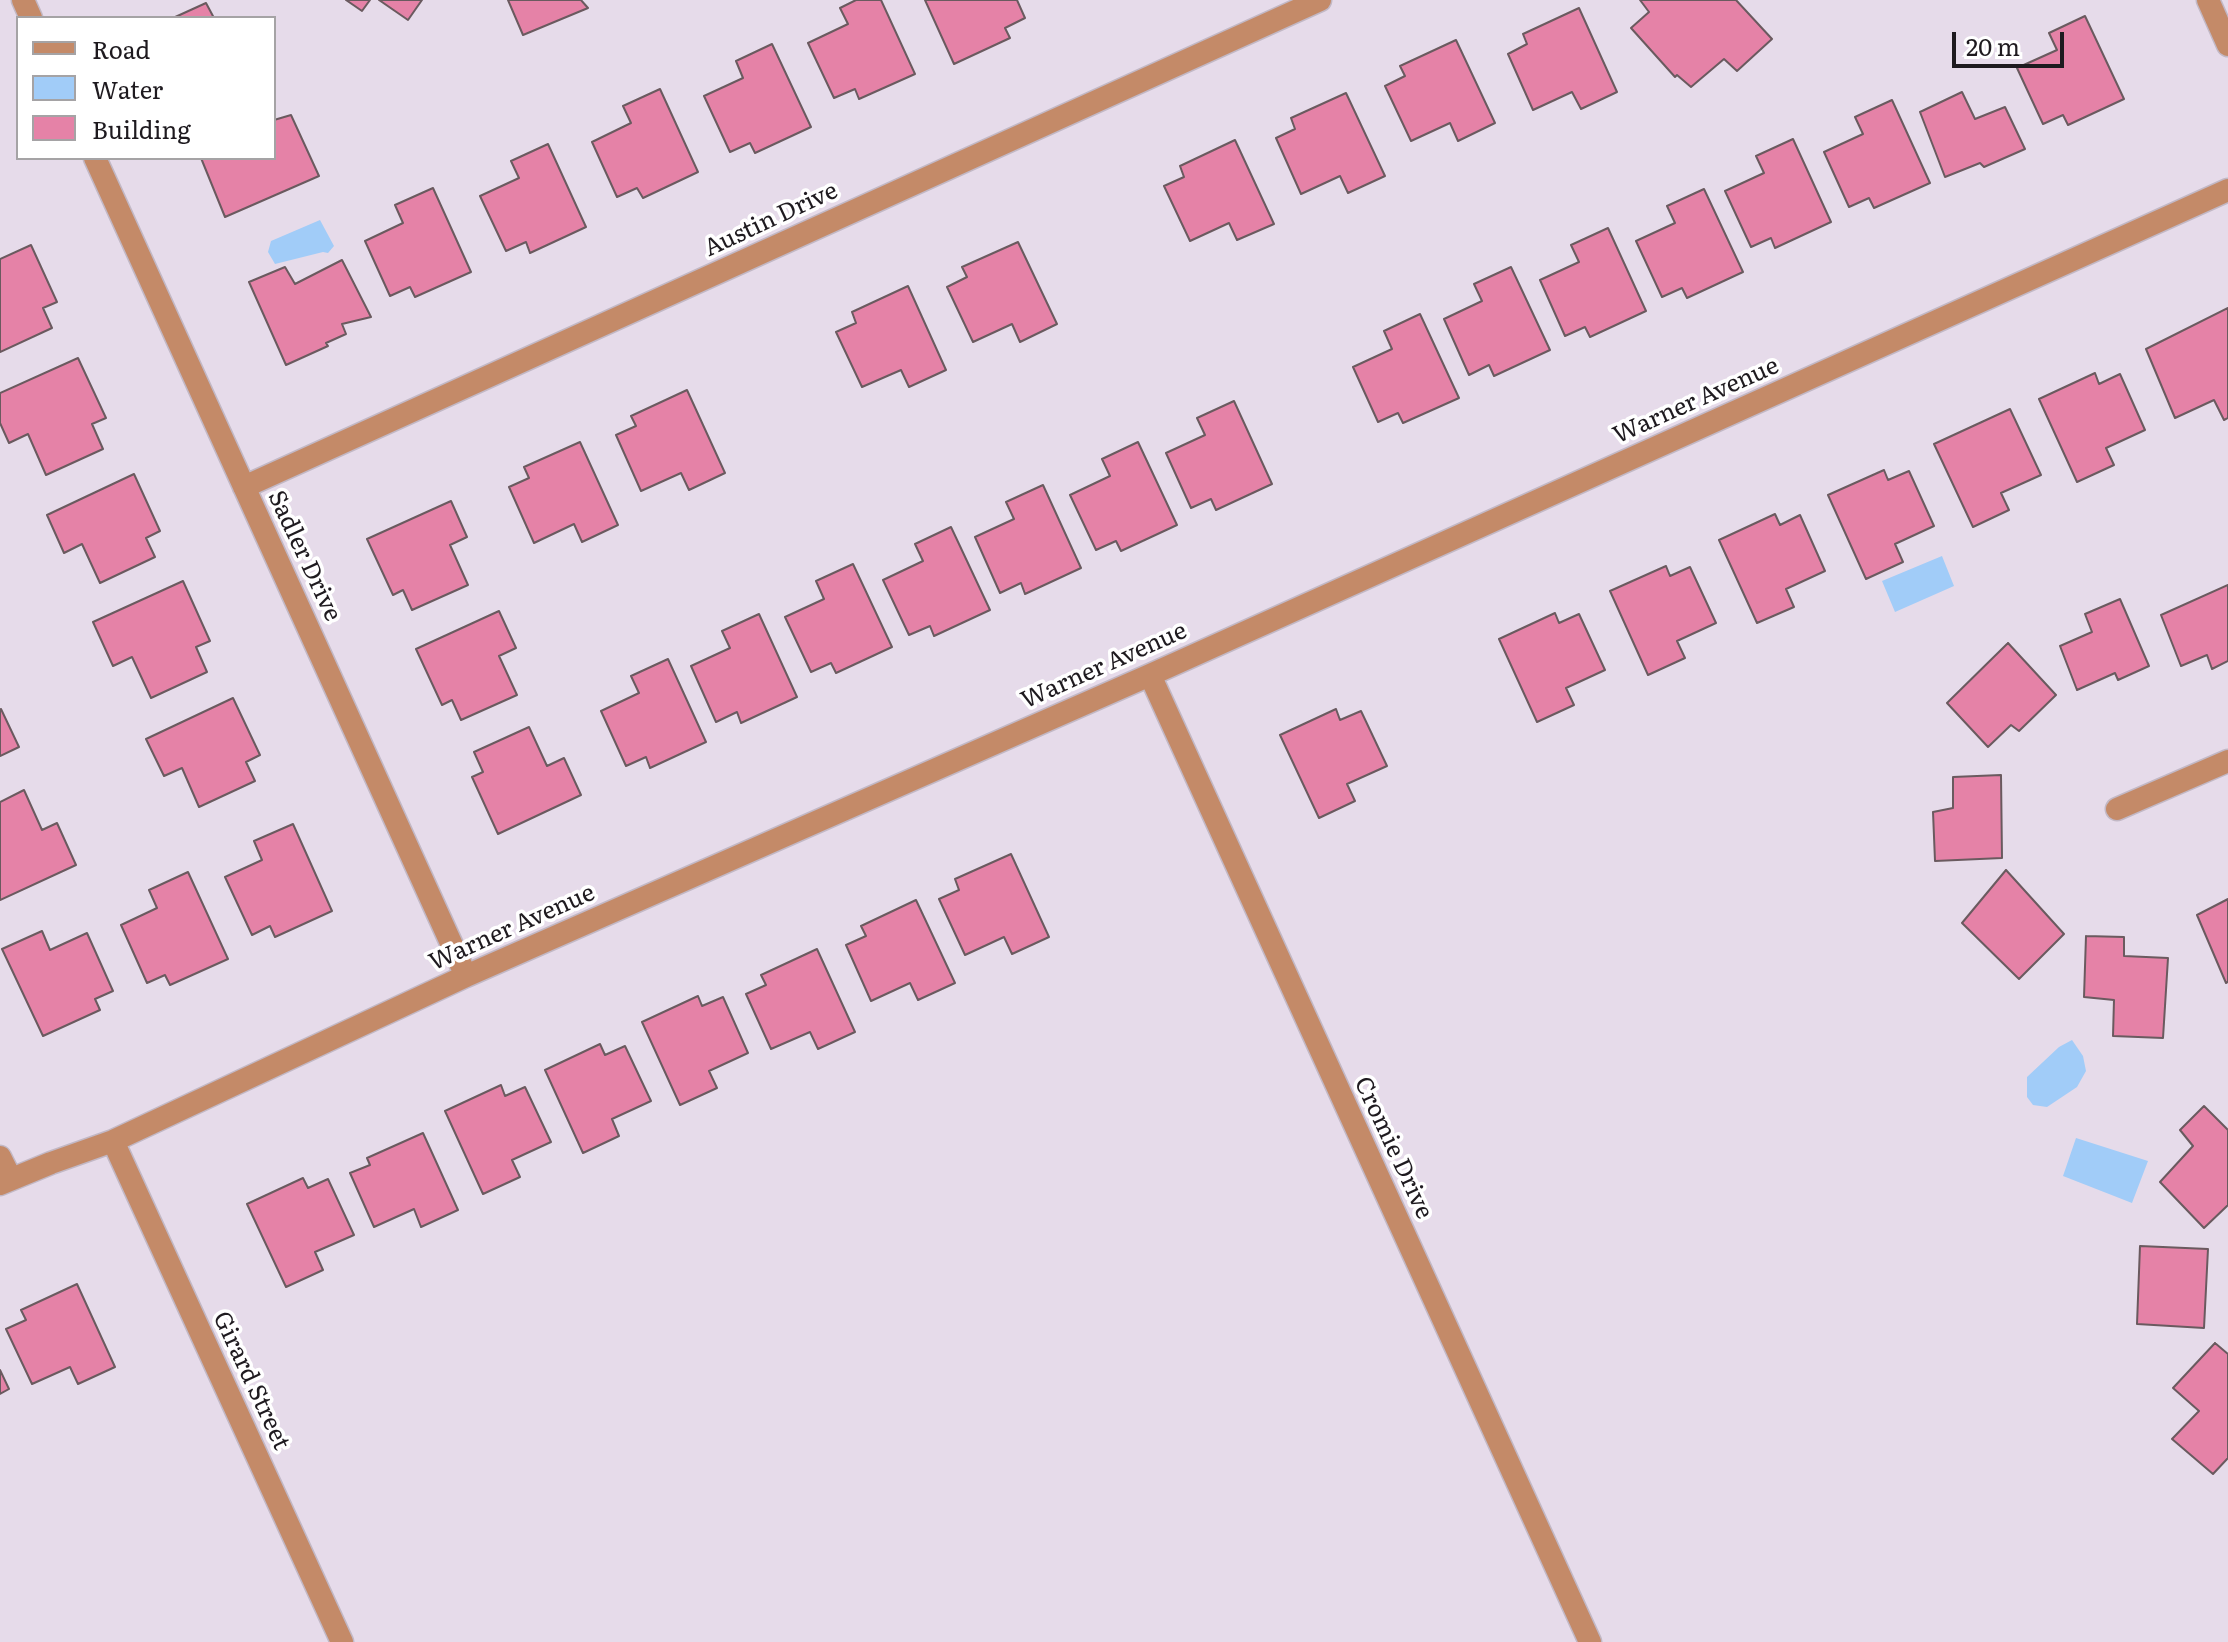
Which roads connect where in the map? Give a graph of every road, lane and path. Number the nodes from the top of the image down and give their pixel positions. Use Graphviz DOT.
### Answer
graph roads {
  1 [pos="1320,0"];
  2 [pos="2208,0"];
  3 [pos="2228,45"];
  4 [pos="96,160"];
  5 [pos="2228,190"];
  6 [pos="244,487"];
  7 [pos="1150,675"];
  8 [pos="2228,761"];
  9 [pos="2117,809"];
  10 [pos="466,976"];
  11 [pos="113,1141"];
  12 [pos="0,1157"];
  13 [pos="6,1182"];
  14 [pos="342,1642"];
  15 [pos="1590,1642"];
  1 -- 6 [label="street, Austin Drive"];
  2 -- 3 [label="street"];
  4 -- 6 [label="street, Sadler Drive"];
  5 -- 7 [label="street, Warner Avenue"];
  6 -- 10 [label="street, Sadler Drive"];
  7 -- 10 [label="street, Warner Avenue"];
  7 -- 15 [label="street, Cromie Drive"];
  8 -- 9 [label="street"];
  10 -- 11 [label="street, Warner Avenue"];
  11 -- 13 [label="street, Warner Avenue"];
  11 -- 14 [label="street, Girard Street"];
  12 -- 13 [label="street"];
}
